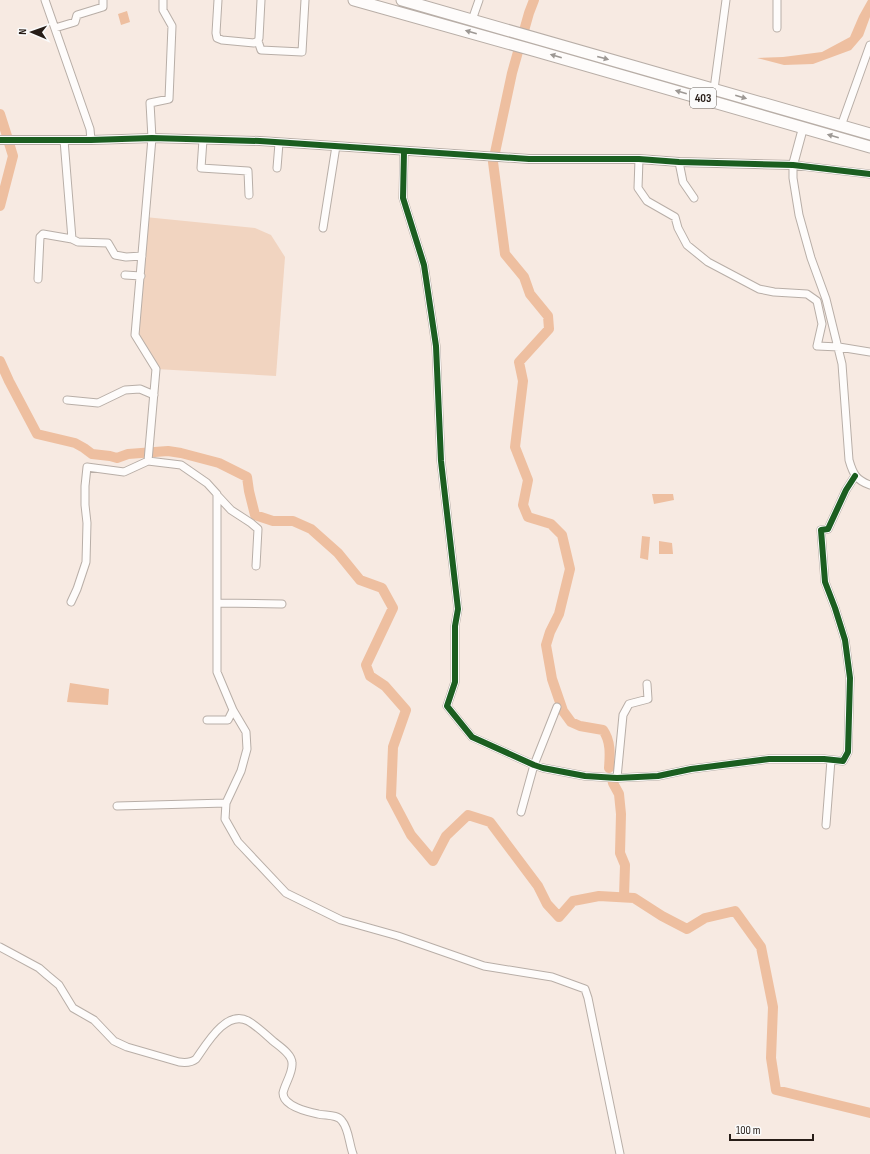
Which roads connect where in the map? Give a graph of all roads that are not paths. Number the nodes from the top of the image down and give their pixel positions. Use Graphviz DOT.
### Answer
graph roads {
  1 [pos="45,0"];
  2 [pos="103,0"];
  3 [pos="163,0"];
  4 [pos="218,0"];
  5 [pos="261,0"];
  6 [pos="305,0"];
  7 [pos="354,0"];
  8 [pos="402,0"];
  9 [pos="480,0"];
  10 [pos="726,0"];
  11 [pos="777,0"];
  12 [pos="472,20"];
  13 [pos="55,28"];
  14 [pos="776,28"];
  15 [pos="510,37"];
  16 [pos="258,41"];
  17 [pos="870,44"];
  18 [pos="714,89"];
  19 [pos="842,126"];
  20 [pos="803,128"];
  21 [pos="870,134"];
  22 [pos="152,138"];
  23 [pos="0,140"];
  24 [pos="64,140"];
  25 [pos="91,140"];
  26 [pos="203,140"];
  27 [pos="279,143"];
  28 [pos="336,146"];
  29 [pos="870,147"];
  30 [pos="404,151"];
  31 [pos="639,159"];
  32 [pos="679,162"];
  33 [pos="793,165"];
  34 [pos="277,168"];
  35 [pos="870,174"];
  36 [pos="249,195"];
  37 [pos="694,198"];
  38 [pos="322,228"];
  39 [pos="72,239"];
  40 [pos="142,256"];
  41 [pos="125,275"];
  42 [pos="140,276"];
  43 [pos="38,279"];
  44 [pos="839,347"];
  45 [pos="870,352"];
  46 [pos="154,395"];
  47 [pos="67,400"];
  48 [pos="148,461"];
  49 [pos="855,476"];
  50 [pos="870,484"];
  51 [pos="217,495"];
  52 [pos="256,566"];
  53 [pos="71,602"];
  54 [pos="217,603"];
  55 [pos="282,604"];
  56 [pos="647,684"];
  57 [pos="557,707"];
  58 [pos="233,710"];
  59 [pos="207,720"];
  60 [pos="831,760"];
  61 [pos="534,765"];
  62 [pos="616,778"];
  63 [pos="226,803"];
  64 [pos="117,806"];
  65 [pos="521,812"];
  66 [pos="826,826"];
  67 [pos="0,948"];
  68 [pos="353,1154"];
  69 [pos="620,1154"];
  1 -- 13 [label="street"];
  2 -- 13 [label="street"];
  3 -- 22 [label="street"];
  4 -- 16 [label="street"];
  5 -- 16 [label="street"];
  6 -- 16 [label="street"];
  15 -- 7 [label="highway, 403, one-way"];
  8 -- 12 [label="highway, 403"];
  9 -- 12 [label="street"];
  10 -- 18 [label="street"];
  11 -- 14 [label="street"];
  12 -- 15 [label="highway, 403"];
  13 -- 25 [label="street"];
  15 -- 18 [label="highway, 403, one-way"];
  20 -- 15 [label="highway, 403, one-way"];
  17 -- 19 [label="street"];
  18 -- 19 [label="highway, 403, one-way"];
  19 -- 21 [label="highway, 403"];
  29 -- 20 [label="highway, 403, one-way"];
  20 -- 33 [label="street"];
  22 -- 25 [label="street"];
  22 -- 26 [label="street"];
  22 -- 40 [label="street"];
  23 -- 24 [label="street"];
  24 -- 25 [label="street"];
  24 -- 39 [label="street"];
  26 -- 27 [label="street"];
  26 -- 36 [label="street"];
  27 -- 28 [label="street"];
  27 -- 34 [label="street"];
  28 -- 30 [label="street"];
  28 -- 38 [label="street"];
  30 -- 31 [label="street"];
  30 -- 61 [label="street"];
  31 -- 32 [label="street"];
  31 -- 44 [label="street"];
  32 -- 33 [label="street"];
  32 -- 37 [label="street"];
  33 -- 35 [label="street"];
  33 -- 44 [label="street"];
  39 -- 40 [label="street"];
  39 -- 43 [label="street"];
  40 -- 42 [label="street"];
  41 -- 42 [label="street"];
  42 -- 46 [label="street"];
  44 -- 45 [label="street"];
  44 -- 49 [label="street"];
  46 -- 47 [label="street"];
  46 -- 48 [label="street"];
  48 -- 51 [label="street"];
  48 -- 53 [label="street"];
  49 -- 50 [label="street"];
  49 -- 60 [label="street"];
  51 -- 52 [label="street"];
  51 -- 54 [label="street"];
  54 -- 55 [label="street"];
  54 -- 58 [label="street"];
  56 -- 62 [label="street"];
  57 -- 61 [label="street"];
  58 -- 59 [label="street"];
  58 -- 63 [label="street"];
  60 -- 62 [label="street"];
  60 -- 66 [label="street"];
  61 -- 62 [label="street"];
  61 -- 65 [label="street"];
  63 -- 64 [label="street"];
  63 -- 69 [label="street"];
  67 -- 68 [label="street"];
}
